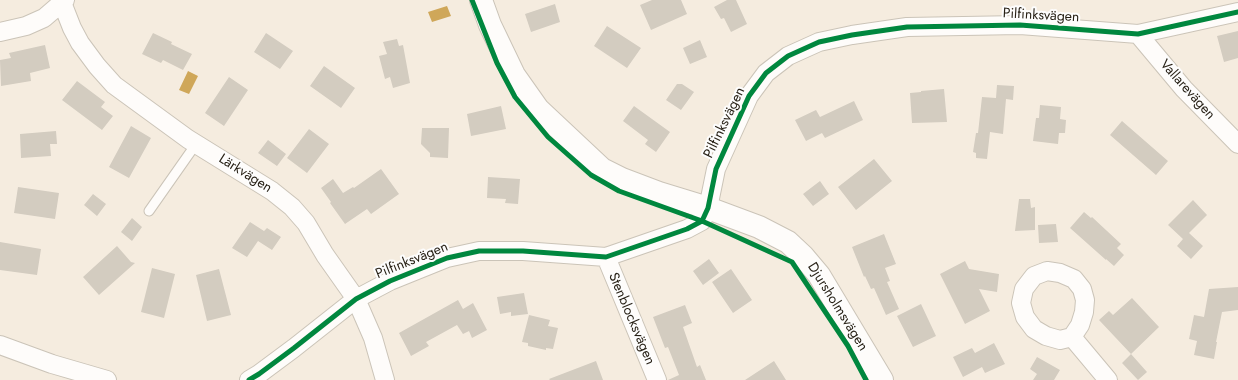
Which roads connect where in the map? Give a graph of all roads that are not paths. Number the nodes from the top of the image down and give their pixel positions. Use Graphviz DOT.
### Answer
graph roads {
  1 [pos="482,0"];
  2 [pos="63,1"];
  3 [pos="1238,12"];
  4 [pos="0,32"];
  5 [pos="1138,34"];
  6 [pos="196,144"];
  7 [pos="1238,144"];
  8 [pos="708,208"];
  9 [pos="149,211"];
  10 [pos="606,257"];
  11 [pos="356,299"];
  12 [pos="1072,337"];
  13 [pos="0,345"];
  14 [pos="107,380"];
  15 [pos="249,380"];
  16 [pos="385,380"];
  17 [pos="657,380"];
  18 [pos="882,380"];
  19 [pos="1108,380"];
  1 -- 8 [label="street, Djursholmsvägen"];
  2 -- 4 [label="street"];
  2 -- 6 [label="street, Lärkvägen"];
  3 -- 5 [label="street, Pilfinksvägen"];
  5 -- 7 [label="street, Vallarevägen"];
  5 -- 8 [label="street, Pilfinksvägen"];
  6 -- 9 [label="lane"];
  6 -- 11 [label="street, Lärkvägen"];
  8 -- 10 [label="street, Pilfinksvägen"];
  8 -- 18 [label="street, Djursholmsvägen"];
  10 -- 11 [label="street, Pilfinksvägen"];
  10 -- 17 [label="street, Stenblocksvägen"];
  11 -- 15 [label="street, Pilfinksvägen"];
  11 -- 16 [label="street, Lärkvägen"];
  12 -- 19 [label="street"];
  13 -- 14 [label="street"];
}
